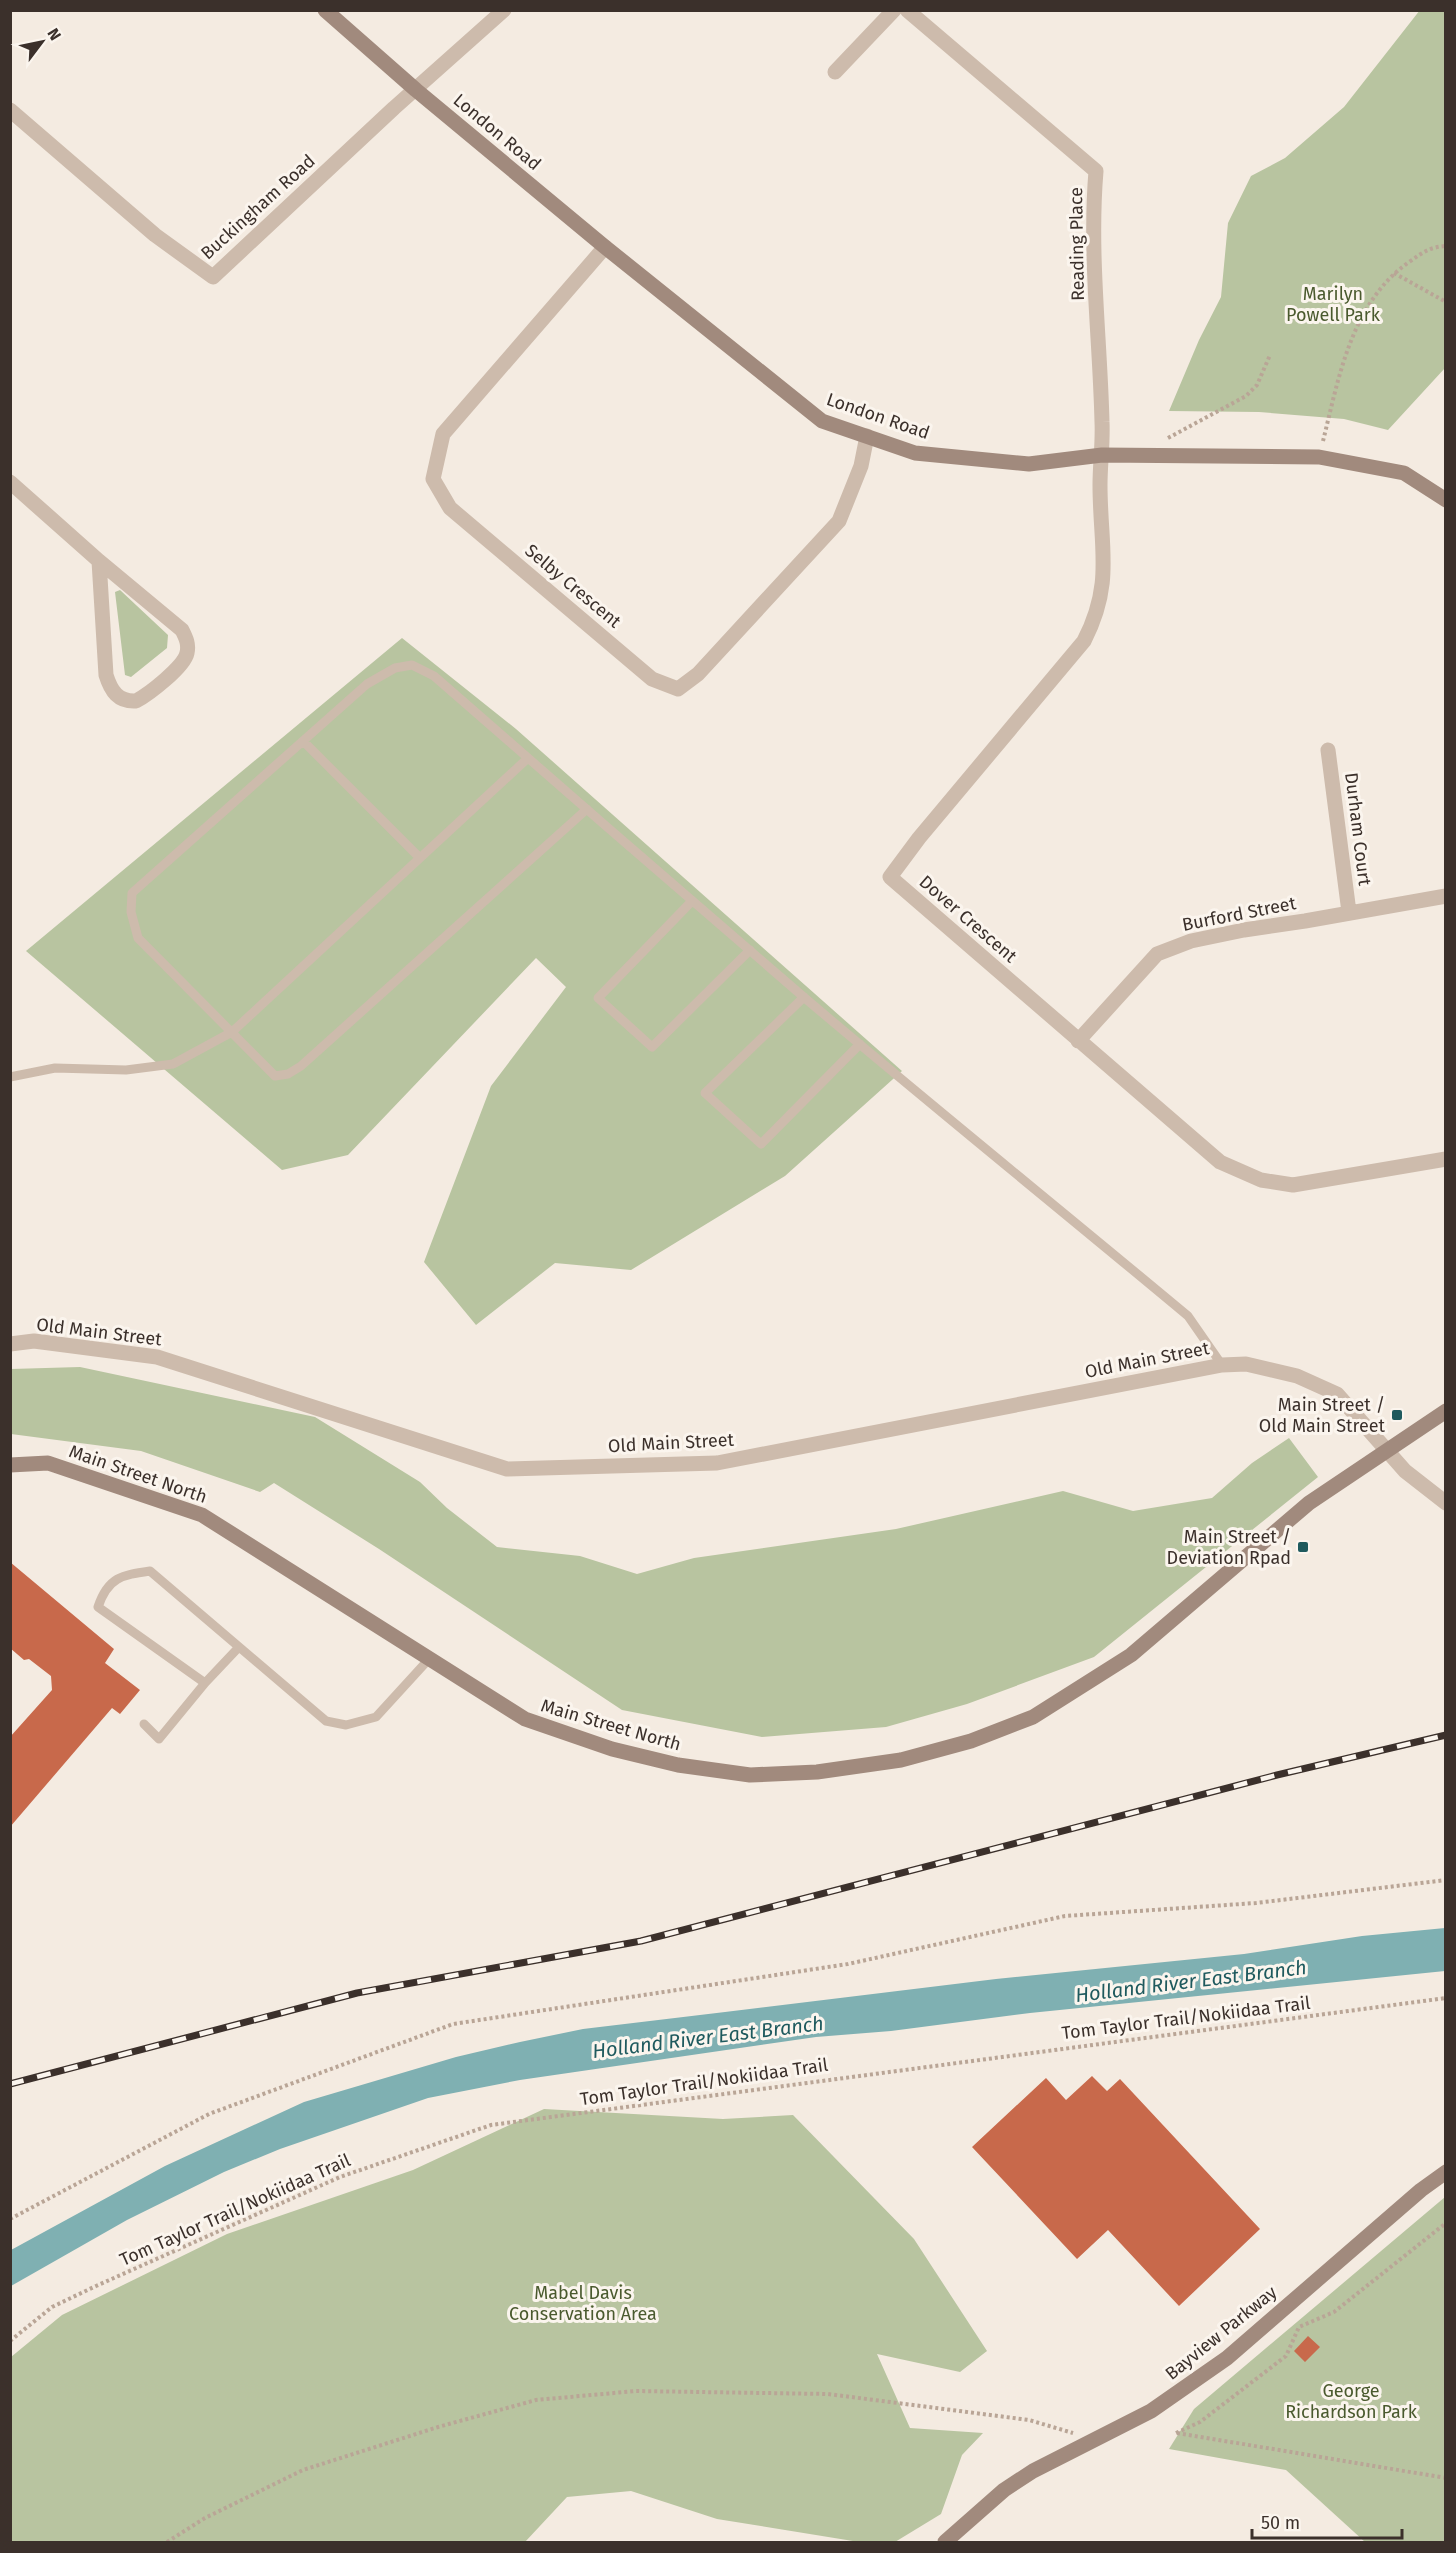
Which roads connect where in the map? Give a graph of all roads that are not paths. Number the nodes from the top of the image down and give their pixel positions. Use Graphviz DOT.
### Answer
graph roads {
  1 [pos="325,10"];
  2 [pos="504,10"];
  3 [pos="894,10"];
  4 [pos="907,10"];
  5 [pos="836,72"];
  6 [pos="416,90"];
  7 [pos="10,110"];
  8 [pos="605,247"];
  9 [pos="867,436"];
  10 [pos="1102,456"];
  11 [pos="10,482"];
  12 [pos="1446,500"];
  13 [pos="99,561"];
  14 [pos="303,741"];
  15 [pos="1328,750"];
  16 [pos="528,758"];
  17 [pos="587,809"];
  18 [pos="419,857"];
  19 [pos="1446,896"];
  20 [pos="692,901"];
  21 [pos="1349,912"];
  22 [pos="750,950"];
  23 [pos="804,997"];
  24 [pos="232,1032"];
  25 [pos="1078,1041"];
  26 [pos="860,1044"];
  27 [pos="10,1077"];
  28 [pos="1446,1159"];
  29 [pos="10,1344"];
  30 [pos="1222,1365"];
  31 [pos="1446,1411"];
  32 [pos="1386,1450"];
  33 [pos="10,1465"];
  34 [pos="1446,1503"];
  35 [pos="239,1647"];
  36 [pos="429,1659"];
  37 [pos="205,1683"];
  38 [pos="144,1724"];
  39 [pos="1446,2172"];
  40 [pos="945,2542"];
  1 -- 6 [label="street, London Road"];
  2 -- 6 [label="street"];
  3 -- 5 [label="street"];
  4 -- 10 [label="street, Reading Place"];
  6 -- 7 [label="street, Buckingham Road"];
  6 -- 8 [label="street, London Road"];
  8 -- 9 [label="street, London Road"];
  8 -- 9 [label="street, Selby Crescent"];
  9 -- 10 [label="street, London Road"];
  10 -- 12 [label="street, London Road"];
  10 -- 25 [label="street, Dover Crescent"];
  11 -- 13 [label="street"];
  13 -- 13 [label="street"];
  14 -- 16 [label="lane"];
  14 -- 18 [label="lane"];
  14 -- 24 [label="lane"];
  15 -- 21 [label="street, Durham Court"];
  16 -- 17 [label="lane"];
  16 -- 18 [label="lane"];
  17 -- 20 [label="lane"];
  17 -- 24 [label="lane"];
  18 -- 24 [label="lane"];
  19 -- 21 [label="street, Burford Street"];
  20 -- 22 [label="lane"];
  20 -- 22 [label="lane"];
  21 -- 25 [label="street, Burford Street"];
  22 -- 23 [label="lane"];
  23 -- 26 [label="lane"];
  23 -- 26 [label="lane"];
  24 -- 27 [label="lane"];
  25 -- 28 [label="street, Dover Crescent"];
  26 -- 30 [label="lane"];
  29 -- 30 [label="street, Old Main Street"];
  30 -- 32 [label="street, Old Main Street"];
  31 -- 32 [label="street, Main Street North"];
  32 -- 34 [label="street, Old Main Street"];
  32 -- 36 [label="street, Main Street North"];
  33 -- 36 [label="street, Main Street North"];
  35 -- 36 [label="lane"];
  35 -- 37 [label="lane"];
  35 -- 37 [label="lane"];
  37 -- 38 [label="lane"];
  39 -- 40 [label="street, Bayview Parkway"];
}
